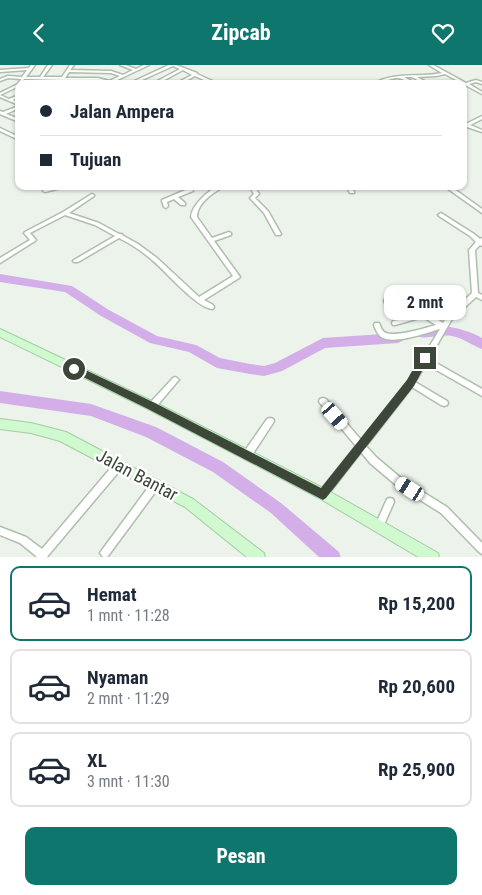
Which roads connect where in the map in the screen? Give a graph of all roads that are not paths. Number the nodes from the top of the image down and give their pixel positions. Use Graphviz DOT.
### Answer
graph roads {
  1 [pos="33,65"];
  2 [pos="50,65"];
  3 [pos="72,65"];
  4 [pos="91,65"];
  5 [pos="122,65"];
  6 [pos="147,65"];
  7 [pos="172,65"];
  8 [pos="432,65"];
  9 [pos="30,69"];
  10 [pos="184,69"];
  11 [pos="136,70"];
  12 [pos="0,71"];
  13 [pos="68,71"];
  14 [pos="87,71"];
  15 [pos="445,73"];
  16 [pos="196,74"];
  17 [pos="410,74"];
  18 [pos="124,76"];
  19 [pos="400,76"];
  20 [pos="23,77"];
  21 [pos="429,77"];
  22 [pos="42,78"];
  23 [pos="63,78"];
  24 [pos="140,79"];
  25 [pos="0,80"];
  26 [pos="21,80"];
  27 [pos="102,80"];
  28 [pos="115,80"];
  29 [pos="161,80"];
  30 [pos="184,80"];
  31 [pos="209,80"];
  32 [pos="388,80"];
  33 [pos="408,80"];
  34 [pos="421,80"];
  35 [pos="432,80"];
  36 [pos="458,80"];
  37 [pos="482,83"];
  38 [pos="467,84"];
  39 [pos="467,85"];
  40 [pos="15,86"];
  41 [pos="482,93"];
  42 [pos="0,95"];
  43 [pos="15,98"];
  44 [pos="9,100"];
  45 [pos="15,103"];
  46 [pos="15,107"];
  47 [pos="1,113"];
  48 [pos="482,118"];
  49 [pos="15,119"];
  50 [pos="467,126"];
  51 [pos="467,127"];
  52 [pos="0,129"];
  53 [pos="482,131"];
  54 [pos="15,137"];
  55 [pos="49,190"];
  56 [pos="191,190"];
  57 [pos="213,190"];
  58 [pos="254,190"];
  59 [pos="452,190"];
  60 [pos="45,191"];
  61 [pos="92,195"];
  62 [pos="175,197"];
  63 [pos="182,204"];
  64 [pos="166,206"];
  65 [pos="482,211"];
  66 [pos="66,213"];
  67 [pos="441,215"];
  68 [pos="229,234"];
  69 [pos="278,234"];
  70 [pos="120,235"];
  71 [pos="211,240"];
  72 [pos="481,243"];
  73 [pos="0,261"];
  74 [pos="76,261"];
  75 [pos="403,293"];
  76 [pos="475,294"];
  77 [pos="482,298"];
  78 [pos="198,300"];
  79 [pos="211,307"];
  80 [pos="424,314"];
  81 [pos="450,317"];
  82 [pos="377,325"];
  83 [pos="442,329"];
  84 [pos="0,333"];
  85 [pos="424,359"];
  86 [pos="175,380"];
  87 [pos="411,383"];
  88 [pos="482,393"];
  89 [pos="323,401"];
  90 [pos="444,403"];
  91 [pos="152,406"];
  92 [pos="270,421"];
  93 [pos="0,425"];
  94 [pos="360,445"];
  95 [pos="247,455"];
  96 [pos="118,466"];
  97 [pos="156,485"];
  98 [pos="323,494"];
  99 [pos="390,501"];
  100 [pos="379,526"];
  101 [pos="0,531"];
  102 [pos="482,549"];
  103 [pos="105,553"];
  104 [pos="41,556"];
  105 [pos="260,557"];
  106 [pos="433,557"];
  1 -- 9 [label="street"];
  2 -- 22 [label="street"];
  3 -- 13 [label="street"];
  4 -- 14 [label="street"];
  5 -- 11 [label="street"];
  6 -- 11 [label="street"];
  7 -- 10 [label="street"];
  7 -- 24 [label="street"];
  8 -- 15 [label="street"];
  9 -- 12 [label="street"];
  9 -- 20 [label="street"];
  10 -- 16 [label="street"];
  10 -- 29 [label="street"];
  11 -- 18 [label="street"];
  13 -- 14 [label="street"];
  13 -- 23 [label="street"];
  14 -- 18 [label="street"];
  15 -- 21 [label="street"];
  15 -- 36 [label="street"];
  16 -- 30 [label="street"];
  16 -- 31 [label="street"];
  17 -- 19 [label="street"];
  17 -- 21 [label="street"];
  17 -- 34 [label="street"];
  18 -- 28 [label="street"];
  19 -- 32 [label="street"];
  19 -- 33 [label="street"];
  20 -- 22 [label="street"];
  20 -- 25 [label="street"];
  20 -- 26 [label="street"];
  21 -- 35 [label="street"];
  22 -- 23 [label="street"];
  23 -- 27 [label="street"];
  37 -- 38 [label="street"];
  39 -- 41 [label="street"];
  40 -- 42 [label="street"];
  42 -- 44 [label="street"];
  43 -- 44 [label="street"];
  44 -- 45 [label="street"];
  46 -- 47 [label="street"];
  47 -- 49 [label="street"];
  48 -- 50 [label="street"];
  51 -- 53 [label="street"];
  52 -- 54 [label="street"];
  55 -- 60 [label="street"];
  56 -- 62 [label="street"];
  57 -- 71 [label="street"];
  58 -- 69 [label="street"];
  59 -- 65 [label="street"];
  61 -- 66 [label="street"];
  62 -- 63 [label="street"];
  62 -- 64 [label="street"];
  66 -- 70 [label="street"];
  66 -- 73 [label="street"];
  67 -- 72 [label="street"];
  68 -- 71 [label="street"];
  70 -- 74 [label="street"];
  70 -- 78 [label="street"];
  71 -- 78 [label="street"];
  72 -- 76 [label="street"];
  75 -- 80 [label="street"];
  75 -- 80 [label="street"];
  75 -- 81 [label="street"];
  76 -- 77 [label="street"];
  76 -- 81 [label="street"];
  78 -- 79 [label="street"];
  80 -- 83 [label="street"];
  81 -- 83 [label="street"];
  82 -- 83 [label="street"];
  83 -- 85 [label="street"];
  84 -- 91 [label="street"];
  85 -- 87 [label="street"];
  85 -- 88 [label="street"];
  86 -- 91 [label="street"];
  87 -- 90 [label="street"];
  87 -- 94 [label="street"];
  89 -- 94 [label="street"];
  91 -- 95 [label="street"];
  92 -- 95 [label="street"];
  93 -- 96 [label="street, Jalan Bantar"];
  94 -- 98 [label="street"];
  94 -- 102 [label="street"];
  95 -- 98 [label="street"];
  96 -- 97 [label="street, Jalan Bantar"];
  96 -- 104 [label="street"];
  97 -- 103 [label="street"];
  97 -- 105 [label="street, Jalan Bantar"];
  98 -- 100 [label="street"];
  99 -- 100 [label="street"];
  100 -- 106 [label="street"];
  101 -- 104 [label="street"];
}
